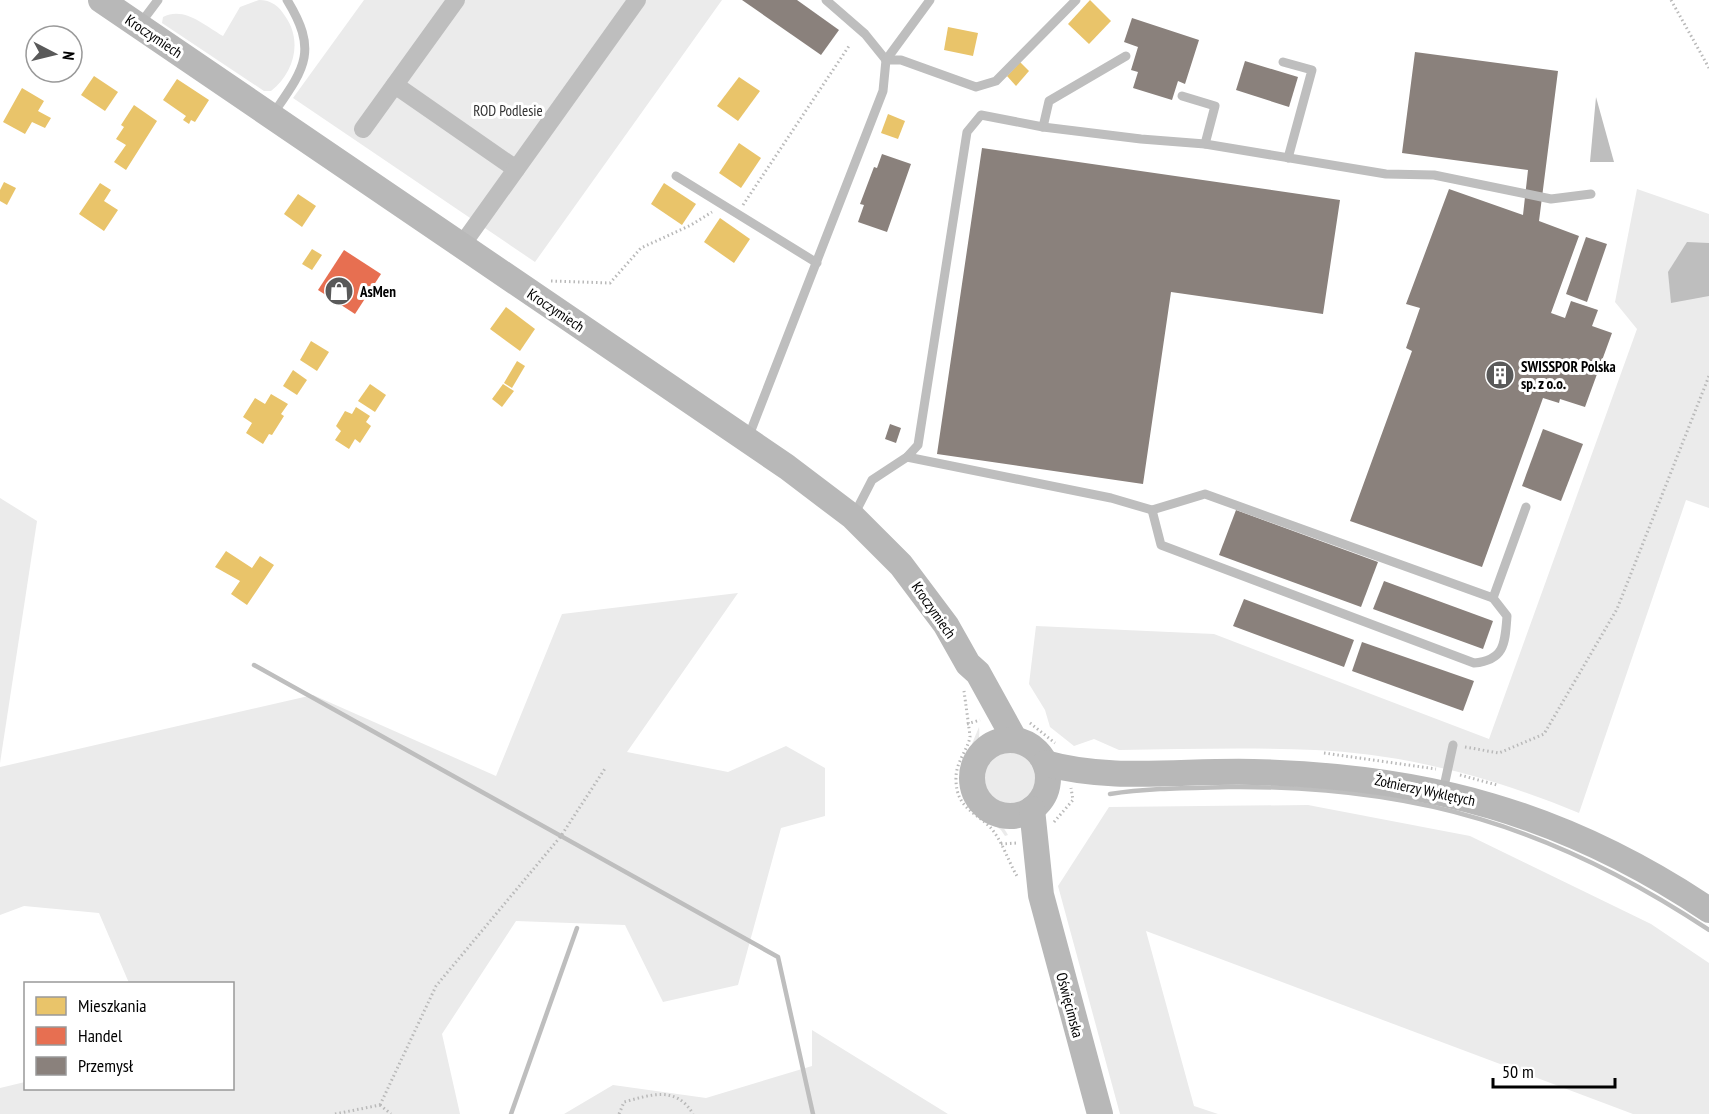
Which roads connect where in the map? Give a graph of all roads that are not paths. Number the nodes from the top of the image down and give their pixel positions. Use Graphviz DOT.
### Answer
graph roads {
  1 [pos="102,0"];
  2 [pos="158,0"];
  3 [pos="287,0"];
  4 [pos="456,0"];
  5 [pos="637,0"];
  6 [pos="826,0"];
  7 [pos="930,0"];
  8 [pos="1076,0"];
  9 [pos="139,26"];
  10 [pos="1126,56"];
  11 [pos="886,60"];
  12 [pos="1283,62"];
  13 [pos="395,85"];
  14 [pos="1182,96"];
  15 [pos="271,116"];
  16 [pos="1043,127"];
  17 [pos="363,129"];
  18 [pos="1205,144"];
  19 [pos="1288,158"];
  20 [pos="516,168"];
  21 [pos="676,176"];
  22 [pos="1590,194"];
  23 [pos="469,235"];
  24 [pos="817,263"];
  25 [pos="747,440"];
  26 [pos="907,457"];
  27 [pos="1527,507"];
  28 [pos="1152,510"];
  29 [pos="853,517"];
  30 [pos="1493,598"];
  31 [pos="968,664"];
  32 [pos="1015,740"];
  33 [pos="1453,745"];
  34 [pos="987,748"];
  35 [pos="1045,763"];
  36 [pos="1116,774"];
  37 [pos="1443,791"];
  38 [pos="1038,801"];
  39 [pos="1005,816"];
  40 [pos="1041,896"];
  41 [pos="1709,910"];
  42 [pos="1100,1114"];
  1 -- 9 [label="main road, Kroczymiech"];
  2 -- 9 [label="lane"];
  3 -- 15 [label="lane"];
  4 -- 13 [label="street"];
  5 -- 20 [label="street"];
  6 -- 11 [label="lane"];
  7 -- 11 [label="lane"];
  8 -- 11 [label="lane"];
  9 -- 15 [label="main road, Kroczymiech"];
  10 -- 16 [label="lane"];
  11 -- 24 [label="lane"];
  12 -- 19 [label="lane"];
  13 -- 17 [label="street"];
  13 -- 20 [label="street"];
  14 -- 18 [label="lane"];
  15 -- 25 [label="main road, Kroczymiech"];
  16 -- 18 [label="lane"];
  16 -- 26 [label="lane"];
  18 -- 19 [label="lane"];
  19 -- 22 [label="lane"];
  20 -- 23 [label="street"];
  21 -- 24 [label="lane"];
  24 -- 25 [label="lane"];
  25 -- 29 [label="main road, Kroczymiech"];
  26 -- 28 [label="lane"];
  26 -- 29 [label="lane"];
  27 -- 30 [label="lane"];
  28 -- 30 [label="lane"];
  28 -- 30 [label="lane"];
  29 -- 31 [label="main road, Kroczymiech"];
  31 -- 32 [label="main road, Kroczymiech"];
  31 -- 34 [label="main road, Kroczymiech"];
  32 -- 34 [label="main road"];
  32 -- 35 [label="main road"];
  33 -- 37 [label="lane"];
  34 -- 39 [label="main road"];
  35 -- 36 [label="main road, Żołnierzy Wyklętych"];
  35 -- 38 [label="main road"];
  36 -- 37 [label="main road, Żołnierzy Wyklętych"];
  36 -- 38 [label="main road, Żołnierzy Wyklętych"];
  37 -- 41 [label="main road, Żołnierzy Wyklętych"];
  38 -- 39 [label="main road"];
  38 -- 40 [label="main road, Oświęcimska"];
  39 -- 40 [label="main road, Oświęcimska"];
  40 -- 42 [label="main road, Oświęcimska"];
}
